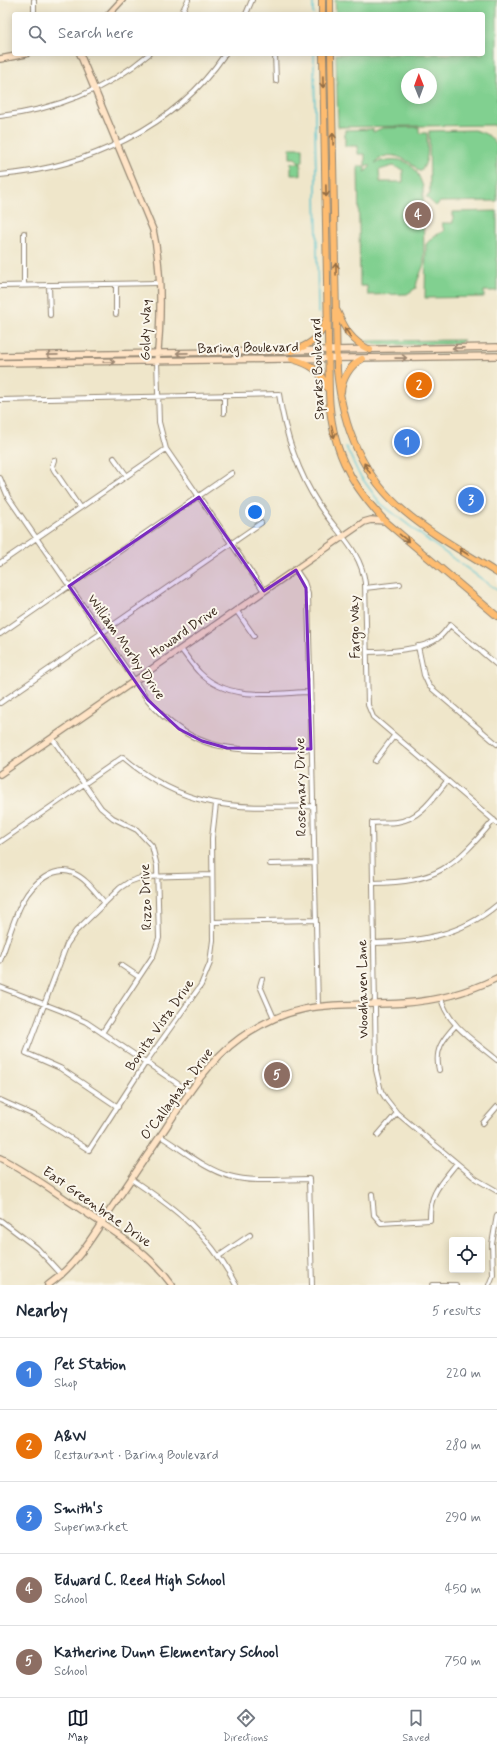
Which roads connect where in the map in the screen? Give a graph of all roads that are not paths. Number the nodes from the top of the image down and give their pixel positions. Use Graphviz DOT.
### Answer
graph roads {
  1 [pos="34,0"];
  2 [pos="122,0"];
  3 [pos="188,0"];
  4 [pos="252,0"];
  5 [pos="322,0"];
  6 [pos="330,0"];
  7 [pos="34,12"];
  8 [pos="110,12"];
  9 [pos="182,12"];
  10 [pos="247,12"];
  11 [pos="322,12"];
  12 [pos="330,12"];
  13 [pos="16,56"];
  14 [pos="81,56"];
  15 [pos="146,56"];
  16 [pos="223,56"];
  17 [pos="275,56"];
  18 [pos="323,56"];
  19 [pos="331,56"];
  20 [pos="0,59"];
  21 [pos="276,81"];
  22 [pos="95,89"];
  23 [pos="324,110"];
  24 [pos="0,116"];
  25 [pos="333,120"];
  26 [pos="118,143"];
  27 [pos="0,175"];
  28 [pos="24,233"];
  29 [pos="158,283"];
  30 [pos="116,284"];
  31 [pos="24,285"];
  32 [pos="50,285"];
  33 [pos="0,286"];
  34 [pos="336,308"];
  35 [pos="116,314"];
  36 [pos="327,314"];
  37 [pos="50,315"];
  38 [pos="497,347"];
  39 [pos="328,350"];
  40 [pos="336,350"];
  41 [pos="370,350"];
  42 [pos="291,351"];
  43 [pos="159,353"];
  44 [pos="0,356"];
  45 [pos="497,356"];
  46 [pos="362,358"];
  47 [pos="292,359"];
  48 [pos="328,359"];
  49 [pos="337,359"];
  50 [pos="157,361"];
  51 [pos="0,363"];
  52 [pos="329,394"];
  53 [pos="224,395"];
  54 [pos="158,398"];
  55 [pos="340,398"];
  56 [pos="0,400"];
  57 [pos="224,413"];
  58 [pos="166,448"];
  59 [pos="114,458"];
  60 [pos="54,460"];
  61 [pos="232,473"];
  62 [pos="127,476"];
  63 [pos="0,478"];
  64 [pos="2,491"];
  65 [pos="199,497"];
  66 [pos="80,508"];
  67 [pos="385,522"];
  68 [pos="261,523"];
  69 [pos="343,536"];
  70 [pos="36,538"];
  71 [pos="231,544"];
  72 [pos="0,563"];
  73 [pos="296,570"];
  74 [pos="497,574"];
  75 [pos="400,584"];
  76 [pos="69,586"];
  77 [pos="365,588"];
  78 [pos="264,591"];
  79 [pos="236,610"];
  80 [pos="497,616"];
  81 [pos="102,633"];
  82 [pos="0,634"];
  83 [pos="254,636"];
  84 [pos="418,646"];
  85 [pos="181,649"];
  86 [pos="367,652"];
  87 [pos="497,665"];
  88 [pos="135,681"];
  89 [pos="310,692"];
  90 [pos="0,703"];
  91 [pos="394,736"];
  92 [pos="52,738"];
  93 [pos="497,744"];
  94 [pos="312,749"];
  95 [pos="375,760"];
  96 [pos="0,774"];
  97 [pos="448,781"];
  98 [pos="84,784"];
  99 [pos="216,804"];
  100 [pos="313,806"];
  101 [pos="495,822"];
  102 [pos="0,842"];
  103 [pos="314,863"];
  104 [pos="270,864"];
  105 [pos="212,875"];
  106 [pos="157,877"];
  107 [pos="373,883"];
  108 [pos="105,902"];
  109 [pos="497,905"];
  110 [pos="316,920"];
  111 [pos="213,922"];
  112 [pos="372,943"];
  113 [pos="0,961"];
  114 [pos="121,965"];
  115 [pos="139,977"];
  116 [pos="497,978"];
  117 [pos="262,979"];
  118 [pos="0,988"];
  119 [pos="442,998"];
  120 [pos="44,1004"];
  121 [pos="374,1004"];
  122 [pos="318,1006"];
  123 [pos="274,1018"];
  124 [pos="456,1025"];
  125 [pos="102,1033"];
  126 [pos="497,1060"];
  127 [pos="146,1062"];
  128 [pos="439,1070"];
  129 [pos="190,1092"];
  130 [pos="0,1100"];
  131 [pos="118,1107"];
  132 [pos="497,1107"];
  133 [pos="397,1113"];
  134 [pos="484,1123"];
  135 [pos="378,1135"];
  136 [pos="160,1136"];
  137 [pos="0,1158"];
  138 [pos="457,1163"];
  139 [pos="131,1179"];
  140 [pos="497,1190"];
  141 [pos="372,1194"];
  142 [pos="497,1215"];
  143 [pos="0,1220"];
  144 [pos="101,1224"];
  145 [pos="250,1235"];
  146 [pos="219,1256"];
  147 [pos="62,1275"];
  148 [pos="48,1285"];
  149 [pos="172,1285"];
  150 [pos="236,1285"];
  151 [pos="312,1285"];
  152 [pos="433,1285"];
  153 [pos="456,1285"];
  154 [pos="489,1285"];
  1 -- 7 [label="street"];
  2 -- 8 [label="street"];
  3 -- 9 [label="street"];
  4 -- 10 [label="street"];
  5 -- 11 [label="main road"];
  6 -- 12 [label="main road"];
  13 -- 20 [label="street"];
  14 -- 22 [label="street, Goldy Way"];
  15 -- 22 [label="street"];
  16 -- 26 [label="street"];
  17 -- 21 [label="street"];
  18 -- 23 [label="main road, Sparks Boulevard, one-way"];
  19 -- 25 [label="main road, Sparks Boulevard"];
  22 -- 24 [label="street"];
  22 -- 26 [label="street, Goldy Way"];
  23 -- 25 [label="main road"];
  23 -- 36 [label="main road, Sparks Boulevard, one-way"];
  34 -- 25 [label="main road, Sparks Boulevard, one-way"];
  26 -- 27 [label="street"];
  26 -- 29 [label="street, Goldy Way"];
  28 -- 31 [label="street"];
  29 -- 30 [label="street"];
  29 -- 43 [label="street, Goldy Way"];
  30 -- 32 [label="street"];
  30 -- 35 [label="street"];
  31 -- 32 [label="street"];
  31 -- 33 [label="street"];
  32 -- 37 [label="street"];
  34 -- 40 [label="main road, Sparks Boulevard"];
  41 -- 34 [label="main road, one-way"];
  36 -- 39 [label="main road, Sparks Boulevard"];
  36 -- 42 [label="main road"];
  38 -- 41 [label="street, Baring Boulevard, one-way"];
  39 -- 40 [label="street, Baring Boulevard"];
  39 -- 42 [label="street, Baring Boulevard"];
  39 -- 48 [label="main road, Sparks Boulevard"];
  40 -- 41 [label="street, Baring Boulevard"];
  40 -- 49 [label="main road, Sparks Boulevard"];
  42 -- 43 [label="street, Baring Boulevard, one-way"];
  43 -- 44 [label="street, Baring Boulevard, one-way"];
  43 -- 50 [label="street, Goldy Way"];
  46 -- 45 [label="street, Baring Boulevard, one-way"];
  46 -- 49 [label="street, Baring Boulevard"];
  46 -- 55 [label="main road"];
  47 -- 48 [label="street, Baring Boulevard"];
  47 -- 50 [label="street, Baring Boulevard"];
  47 -- 52 [label="main road"];
  48 -- 49 [label="street, Baring Boulevard"];
  48 -- 52 [label="main road, Sparks Boulevard"];
  49 -- 55 [label="main road, Sparks Boulevard"];
  51 -- 50 [label="street, Baring Boulevard, one-way"];
  50 -- 54 [label="street, Goldy Way"];
  52 -- 67 [label="main road, Sparks Boulevard, one-way"];
  53 -- 54 [label="street"];
  53 -- 57 [label="street"];
  53 -- 69 [label="street, Fargo Way"];
  54 -- 56 [label="street"];
  54 -- 58 [label="street, Goldy Way"];
  74 -- 55 [label="main road, Sparks Boulevard, one-way"];
  58 -- 62 [label="street"];
  58 -- 65 [label="street, Goldy Way"];
  59 -- 62 [label="street"];
  60 -- 66 [label="street"];
  61 -- 65 [label="street"];
  62 -- 66 [label="street"];
  63 -- 64 [label="street, William Morby Drive"];
  64 -- 70 [label="street, William Morby Drive"];
  65 -- 71 [label="street, Goldy Way"];
  65 -- 76 [label="street"];
  66 -- 70 [label="street"];
  67 -- 69 [label="street, Howard Drive"];
  67 -- 80 [label="main road, Sparks Boulevard, one-way"];
  68 -- 71 [label="street"];
  69 -- 73 [label="street, Howard Drive"];
  69 -- 77 [label="street, Fargo Way"];
  70 -- 72 [label="street"];
  70 -- 76 [label="street, William Morby Drive"];
  71 -- 78 [label="street, Goldy Way"];
  71 -- 81 [label="street"];
  73 -- 78 [label="street, Howard Drive"];
  73 -- 89 [label="street, Rosemary Drive"];
  75 -- 77 [label="street"];
  76 -- 81 [label="street, William Morby Drive"];
  76 -- 82 [label="street"];
  77 -- 86 [label="street, Fargo Way"];
  78 -- 79 [label="street, Howard Drive"];
  79 -- 83 [label="street"];
  79 -- 85 [label="street, Howard Drive"];
  81 -- 88 [label="street, William Morby Drive"];
  81 -- 90 [label="street"];
  84 -- 86 [label="street"];
  84 -- 87 [label="street"];
  84 -- 93 [label="street"];
  85 -- 88 [label="street, Howard Drive"];
  85 -- 89 [label="street"];
  86 -- 91 [label="street, Fargo Way"];
  88 -- 92 [label="street, Howard Drive"];
  88 -- 94 [label="street, William Morby Drive"];
  89 -- 94 [label="street, Rosemary Drive"];
  91 -- 95 [label="street"];
  91 -- 97 [label="street, Fargo Way"];
  92 -- 96 [label="street, Howard Drive"];
  92 -- 98 [label="street, Rizzo Drive"];
  94 -- 100 [label="street, Rosemary Drive"];
  97 -- 101 [label="street, Fargo Way"];
  97 -- 107 [label="street, Woodhaven Lane"];
  98 -- 99 [label="street"];
  98 -- 102 [label="street"];
  98 -- 106 [label="street, Rizzo Drive"];
  99 -- 100 [label="street"];
  99 -- 105 [label="street, Bonita Vista Drive"];
  100 -- 103 [label="street, Rosemary Drive"];
  101 -- 107 [label="street"];
  103 -- 104 [label="street"];
  103 -- 110 [label="street, Rosemary Drive"];
  105 -- 106 [label="street"];
  105 -- 111 [label="street, Bonita Vista Drive"];
  106 -- 108 [label="street"];
  106 -- 115 [label="street, Rizzo Drive"];
  107 -- 112 [label="street, Woodhaven Lane"];
  108 -- 113 [label="street"];
  108 -- 120 [label="street"];
  109 -- 112 [label="street"];
  110 -- 111 [label="street"];
  110 -- 122 [label="street, Rosemary Drive"];
  111 -- 127 [label="street, Bonita Vista Drive"];
  112 -- 121 [label="street, Woodhaven Lane"];
  114 -- 115 [label="street"];
  115 -- 125 [label="street, Rizzo Drive"];
  116 -- 119 [label="street, O'Callaghan Drive"];
  117 -- 123 [label="street"];
  118 -- 120 [label="street"];
  119 -- 121 [label="street, O'Callaghan Drive"];
  119 -- 124 [label="street"];
  120 -- 125 [label="street"];
  120 -- 131 [label="street"];
  121 -- 122 [label="street, O'Callaghan Drive"];
  121 -- 133 [label="street, Woodhaven Lane"];
  122 -- 123 [label="street, O'Callaghan Drive"];
  123 -- 129 [label="street, O'Callaghan Drive"];
  124 -- 126 [label="street"];
  124 -- 128 [label="street"];
  125 -- 127 [label="street"];
  127 -- 129 [label="street"];
  127 -- 131 [label="street, Bonita Vista Drive"];
  129 -- 136 [label="street, O'Callaghan Drive"];
  130 -- 131 [label="street, Bonita Vista Drive"];
  132 -- 134 [label="street"];
  133 -- 135 [label="street"];
  133 -- 138 [label="street, Woodhaven Lane"];
  136 -- 139 [label="street, O'Callaghan Drive"];
  136 -- 151 [label="street"];
  137 -- 144 [label="street, East Greenbrae Drive"];
  138 -- 140 [label="street, Woodhaven Lane"];
  138 -- 141 [label="street"];
  139 -- 144 [label="street, O'Callaghan Drive"];
  139 -- 146 [label="street"];
  142 -- 154 [label="street"];
  143 -- 147 [label="street"];
  144 -- 147 [label="street, O'Callaghan Drive"];
  144 -- 149 [label="street, East Greenbrae Drive"];
  145 -- 146 [label="street"];
  146 -- 150 [label="street"];
  147 -- 148 [label="street, O'Callaghan Drive"];
  152 -- 153 [label="street"];
}
